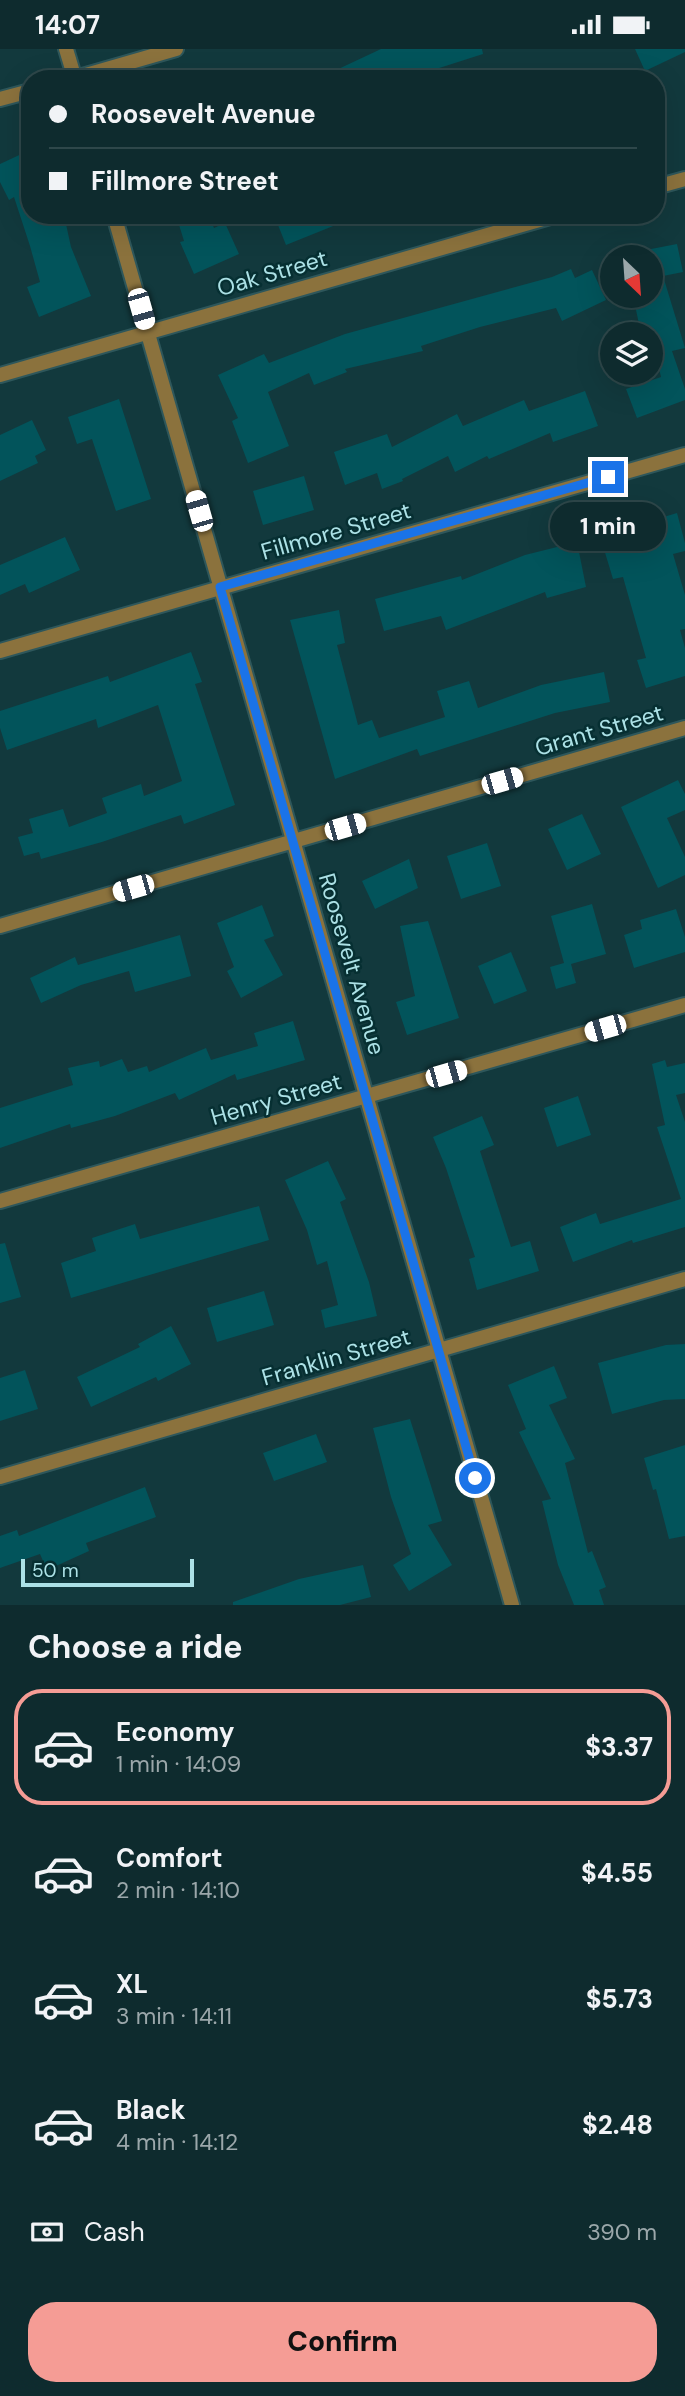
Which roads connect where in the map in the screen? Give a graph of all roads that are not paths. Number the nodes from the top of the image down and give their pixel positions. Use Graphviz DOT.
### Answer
graph roads {
  1 [pos="66,49"];
  2 [pos="176,49"];
  3 [pos="72,70"];
  4 [pos="102,70"];
  5 [pos="21,93"];
  6 [pos="0,99"];
  7 [pos="685,179"];
  8 [pos="665,185"];
  9 [pos="117,224"];
  10 [pos="526,224"];
  11 [pos="148,333"];
  12 [pos="0,375"];
  13 [pos="685,455"];
  14 [pos="220,587"];
  15 [pos="0,651"];
  16 [pos="685,729"];
  17 [pos="293,842"];
  18 [pos="0,926"];
  19 [pos="685,1005"];
  20 [pos="366,1096"];
  21 [pos="0,1201"];
  22 [pos="685,1279"];
  23 [pos="439,1351"];
  24 [pos="0,1477"];
  25 [pos="512,1605"];
  1 -- 3 [label="street"];
  2 -- 4 [label="street"];
  5 -- 6 [label="street"];
  7 -- 8 [label="street"];
  9 -- 11 [label="street, Roosevelt Avenue"];
  10 -- 11 [label="street, Oak Street"];
  11 -- 12 [label="street, Oak Street"];
  11 -- 14 [label="street, Roosevelt Avenue"];
  13 -- 14 [label="street, Fillmore Street"];
  14 -- 15 [label="street, Fillmore Street"];
  14 -- 17 [label="street, Roosevelt Avenue"];
  16 -- 17 [label="street, Grant Street"];
  17 -- 18 [label="street, Grant Street"];
  17 -- 20 [label="street, Roosevelt Avenue"];
  19 -- 20 [label="street, Henry Street"];
  20 -- 21 [label="street, Henry Street"];
  20 -- 23 [label="street, Roosevelt Avenue"];
  22 -- 23 [label="street, Franklin Street"];
  23 -- 24 [label="street, Franklin Street"];
  23 -- 25 [label="street, Roosevelt Avenue"];
}
